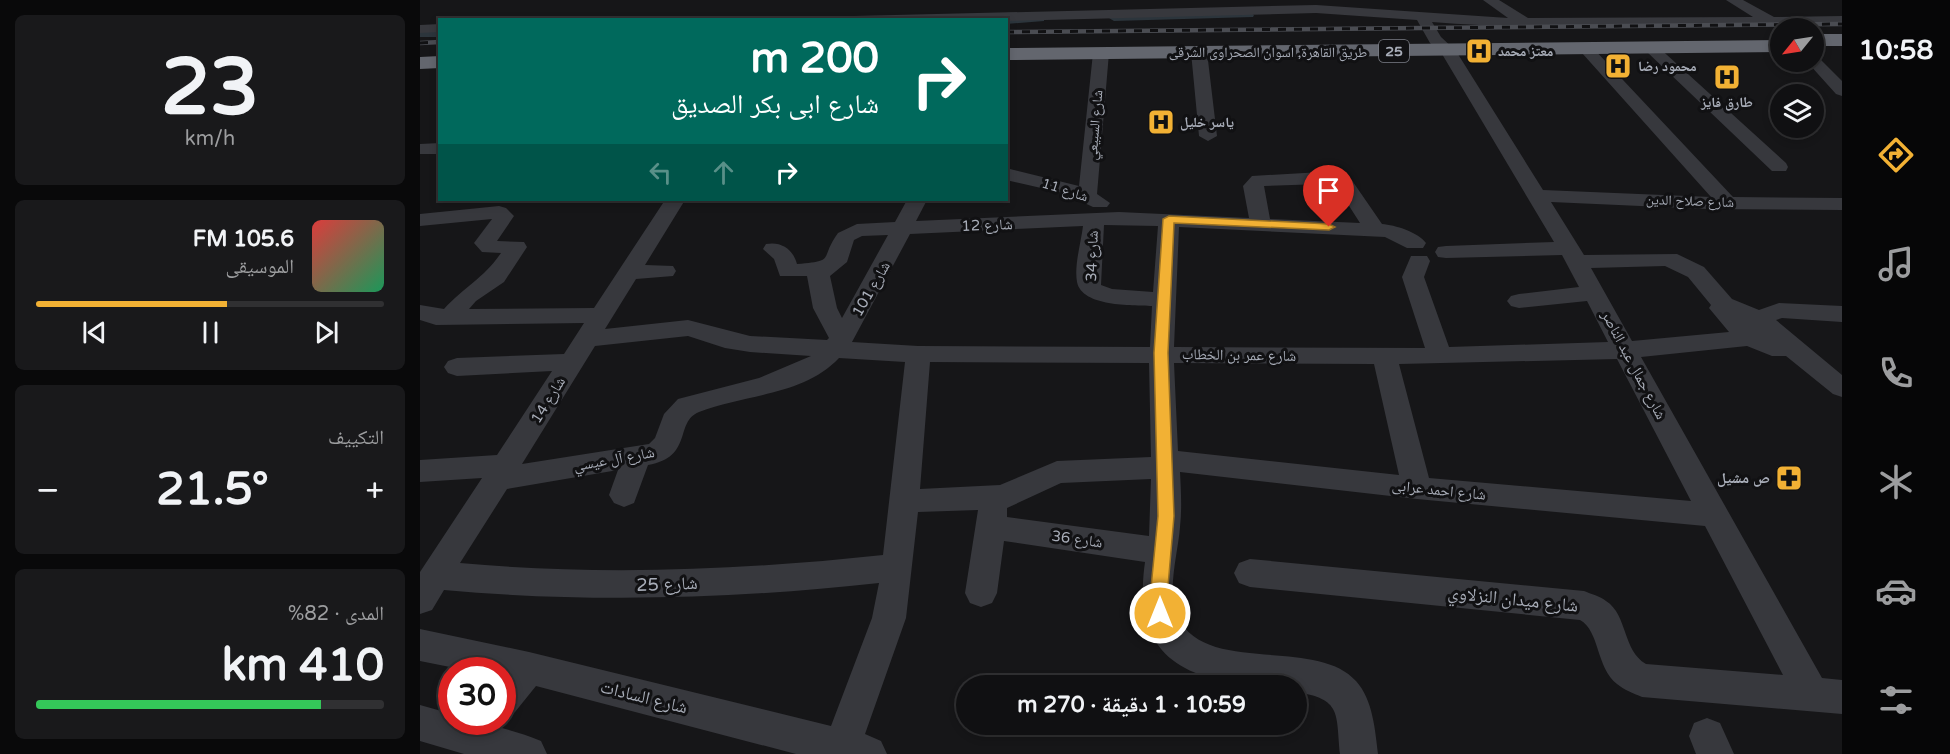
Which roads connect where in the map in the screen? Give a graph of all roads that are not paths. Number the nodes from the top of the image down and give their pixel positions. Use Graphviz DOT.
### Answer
graph roads {
  1 [pos="1053,0"];
  2 [pos="1490,0"];
  3 [pos="1733,0"];
  4 [pos="1310,5"];
  5 [pos="1090,12"];
  6 [pos="913,18"];
  7 [pos="1429,18"];
  8 [pos="1769,20"];
  9 [pos="1842,20"];
  10 [pos="1525,23"];
  11 [pos="438,28"];
  12 [pos="420,29"];
  13 [pos="1824,40"];
  14 [pos="1842,40"];
  15 [pos="1770,41"];
  16 [pos="1824,45"];
  17 [pos="1842,45"];
  18 [pos="1770,46"];
  19 [pos="1008,48"];
  20 [pos="1446,48"];
  21 [pos="1651,48"];
  22 [pos="1587,50"];
  23 [pos="1199,52"];
  24 [pos="1101,53"];
  25 [pos="1008,54"];
  26 [pos="438,62"];
  27 [pos="420,63"];
  28 [pos="438,69"];
  29 [pos="420,70"];
  30 [pos="1824,72"];
  31 [pos="1842,91"];
  32 [pos="1208,136"];
  33 [pos="438,148"];
  34 [pos="420,149"];
  35 [pos="1779,167"];
  36 [pos="1008,175"];
  37 [pos="1087,196"];
  38 [pos="1539,196"];
  39 [pos="674,201"];
  40 [pos="917,201"];
  41 [pos="1727,203"];
  42 [pos="1842,204"];
  43 [pos="489,206"];
  44 [pos="1119,218"];
  45 [pos="1094,219"];
  46 [pos="1169,219"];
  47 [pos="420,220"];
  48 [pos="1260,223"];
  49 [pos="905,226"];
  50 [pos="1375,230"];
  51 [pos="774,249"];
  52 [pos="1417,252"];
  53 [pos="1573,255"];
  54 [pos="828,268"];
  55 [pos="665,271"];
  56 [pos="629,273"];
  57 [pos="1595,293"];
  58 [pos="1164,300"];
  59 [pos="1519,301"];
  60 [pos="1842,314"];
  61 [pos="603,315"];
  62 [pos="429,317"];
  63 [pos="1753,328"];
  64 [pos="587,339"];
  65 [pos="838,344"];
  66 [pos="1626,350"];
  67 [pos="1161,353"];
  68 [pos="918,354"];
  69 [pos="1385,357"];
  70 [pos="1440,357"];
  71 [pos="572,362"];
  72 [pos="457,367"];
  73 [pos="1842,388"];
  74 [pos="637,457"];
  75 [pos="1165,464"];
  76 [pos="420,471"];
  77 [pos="502,472"];
  78 [pos="1417,488"];
  79 [pos="624,495"];
  80 [pos="903,501"];
  81 [pos="992,512"];
  82 [pos="1713,515"];
  83 [pos="1163,551"];
  84 [pos="897,567"];
  85 [pos="1250,573"];
  86 [pos="428,587"];
  87 [pos="981,593"];
  88 [pos="420,645"];
  89 [pos="529,668"];
  90 [pos="516,683"];
  91 [pos="1826,695"];
  92 [pos="422,727"];
  93 [pos="438,728"];
  94 [pos="491,735"];
  95 [pos="849,752"];
  96 [pos="528,754"];
  97 [pos="1359,754"];
  1 -- 5 [label="street"];
  2 -- 10 [label="street"];
  3 -- 8 [label="street"];
  4 -- 5 [label="street"];
  4 -- 7 [label="street"];
  5 -- 6 [label="street"];
  7 -- 10 [label="street"];
  7 -- 20 [label="street, شارع جمال عبد الناصر"];
  8 -- 9 [label="street"];
  8 -- 10 [label="street"];
  11 -- 12 [label="street"];
  13 -- 14 [label="highway"];
  15 -- 20 [label="highway, طريق القاهرة, اسوان الصحراوى الشرقى / 25"];
  16 -- 17 [label="highway"];
  18 -- 21 [label="highway, طريق القاهرة, اسوان الصحراوى الشرقى / 25"];
  19 -- 20 [label="highway, طريق القاهرة, اسوان الصحراوى الشرقى / 25"];
  20 -- 22 [label="highway, طريق القاهرة, اسوان الصحراوى الشرقى / 25"];
  20 -- 23 [label="highway, طريق القاهرة, اسوان الصحراوى الشرقى / 25"];
  20 -- 38 [label="street, شارع جمال عبد الناصر"];
  21 -- 22 [label="highway, طريق القاهرة, اسوان الصحراوى الشرقى / 25"];
  21 -- 35 [label="street"];
  22 -- 41 [label="street"];
  23 -- 24 [label="highway, طريق القاهرة, اسوان الصحراوى الشرقى / 25"];
  23 -- 32 [label="street"];
  24 -- 25 [label="highway, طريق القاهرة, اسوان الصحراوى الشرقى / 25"];
  24 -- 37 [label="street, شارع السبيعي"];
  26 -- 27 [label="highway"];
  28 -- 29 [label="highway"];
  30 -- 31 [label="street"];
  33 -- 34 [label="street"];
  36 -- 37 [label="street, شارع 11"];
  37 -- 44 [label="street, شارع 11"];
  38 -- 41 [label="street, شارع صلاح الدين"];
  38 -- 53 [label="street, شارع جمال عبد الناصر"];
  39 -- 56 [label="street, شارع 14"];
  40 -- 49 [label="street, شارع 101"];
  41 -- 42 [label="street, شارع صلاح الدين"];
  43 -- 47 [label="street"];
  43 -- 62 [label="street"];
  44 -- 45 [label="street, شارع 12"];
  44 -- 46 [label="street, شارع 12"];
  45 -- 49 [label="street, شارع 12"];
  45 -- 58 [label="street, شارع 34"];
  46 -- 48 [label="street, شارع 12"];
  46 -- 58 [label="street"];
  48 -- 50 [label="street, شارع 12"];
  48 -- 50 [label="street"];
  49 -- 54 [label="street, شارع 12"];
  49 -- 65 [label="street, شارع 101"];
  50 -- 52 [label="street, شارع 12"];
  51 -- 54 [label="street"];
  52 -- 53 [label="street, شارع 12"];
  52 -- 70 [label="street"];
  53 -- 57 [label="street, شارع جمال عبد الناصر"];
  53 -- 63 [label="street"];
  54 -- 65 [label="street"];
  55 -- 56 [label="street"];
  56 -- 61 [label="street, شارع 14"];
  57 -- 59 [label="street"];
  57 -- 66 [label="street, شارع جمال عبد الناصر"];
  58 -- 67 [label="street"];
  60 -- 63 [label="street, شارع عمر بن الخطاب"];
  61 -- 62 [label="street"];
  61 -- 64 [label="street, شارع 14"];
  63 -- 66 [label="street, شارع عمر بن الخطاب"];
  63 -- 73 [label="street"];
  64 -- 65 [label="street, شارع عمر بن الخطاب"];
  64 -- 71 [label="street, شارع 14"];
  65 -- 68 [label="street, شارع عمر بن الخطاب"];
  65 -- 74 [label="street, شارع آل عيسي"];
  66 -- 70 [label="street, شارع عمر بن الخطاب"];
  66 -- 82 [label="street, شارع جمال عبد الناصر"];
  67 -- 68 [label="street, شارع عمر بن الخطاب"];
  67 -- 69 [label="street, شارع عمر بن الخطاب"];
  67 -- 75 [label="street"];
  68 -- 80 [label="street"];
  69 -- 70 [label="street, شارع عمر بن الخطاب"];
  69 -- 78 [label="street"];
  71 -- 72 [label="street"];
  71 -- 77 [label="street, شارع 14"];
  74 -- 77 [label="street, شارع آل عيسي"];
  74 -- 79 [label="street"];
  75 -- 78 [label="street, شارع احمد عرابى"];
  75 -- 81 [label="street, شارع احمد عرابى"];
  75 -- 83 [label="street"];
  76 -- 77 [label="street, شارع آل عيسي"];
  77 -- 86 [label="street, شارع 14"];
  78 -- 82 [label="street, شارع احمد عرابى"];
  80 -- 81 [label="street"];
  80 -- 84 [label="street"];
  81 -- 83 [label="street, شارع 36"];
  81 -- 87 [label="street"];
  82 -- 91 [label="street, شارع جمال عبد الناصر"];
  83 -- 97 [label="street"];
  84 -- 86 [label="street, شارع 25"];
  84 -- 95 [label="street"];
  85 -- 91 [label="street, شارع ميدان النزلاوي"];
  88 -- 89 [label="street, شارع السادات"];
  89 -- 90 [label="street"];
  89 -- 95 [label="street, شارع السادات"];
  92 -- 93 [label="street"];
  94 -- 96 [label="street"];
}
